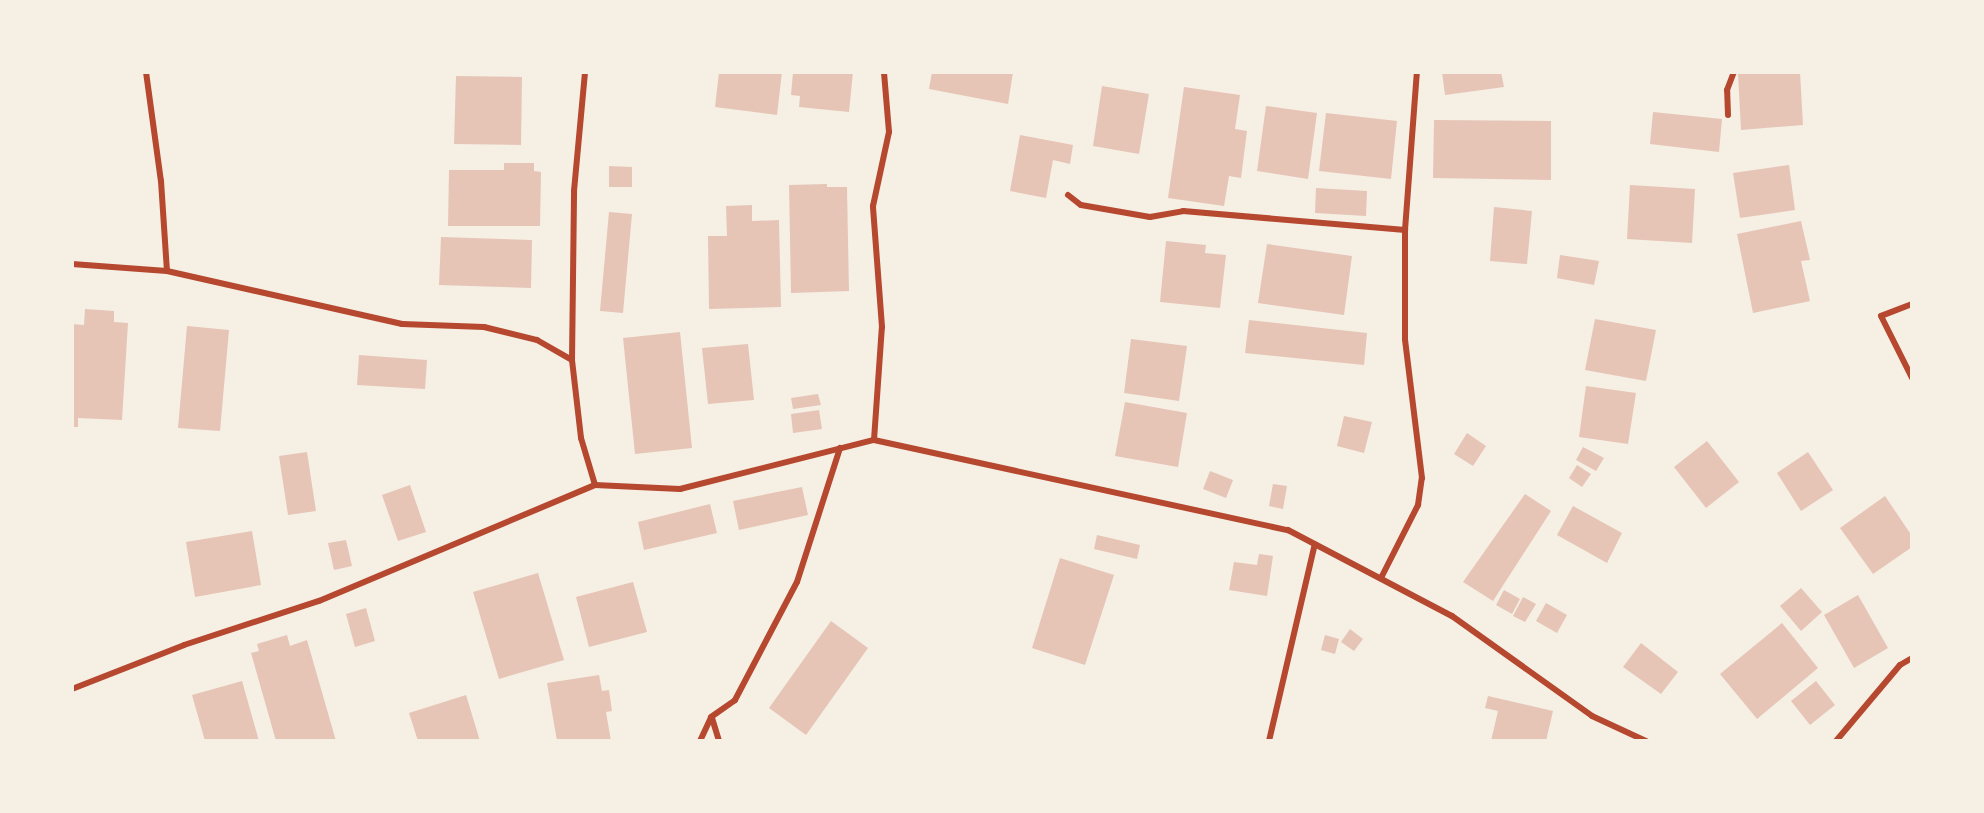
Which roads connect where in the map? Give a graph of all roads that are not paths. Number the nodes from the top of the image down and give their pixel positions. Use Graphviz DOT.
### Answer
graph roads {
  1 [pos="146,72"];
  2 [pos="585,72"];
  3 [pos="884,72"];
  4 [pos="1417,72"];
  5 [pos="1734,72"];
  6 [pos="1728,115"];
  7 [pos="1068,195"];
  8 [pos="1405,230"];
  9 [pos="72,264"];
  10 [pos="167,270"];
  11 [pos="1912,304"];
  12 [pos="572,360"];
  13 [pos="1912,378"];
  14 [pos="874,441"];
  15 [pos="840,448"];
  16 [pos="595,485"];
  17 [pos="1315,544"];
  18 [pos="1381,578"];
  19 [pos="1912,658"];
  20 [pos="72,688"];
  21 [pos="711,717"];
  22 [pos="700,741"];
  23 [pos="719,741"];
  24 [pos="1269,741"];
  25 [pos="1646,741"];
  26 [pos="1836,741"];
  1 -- 10 [label="street"];
  2 -- 12 [label="street"];
  3 -- 14 [label="street"];
  4 -- 8 [label="street"];
  5 -- 6 [label="street"];
  7 -- 8 [label="street"];
  8 -- 18 [label="street"];
  9 -- 10 [label="street"];
  10 -- 12 [label="street"];
  11 -- 13 [label="street"];
  12 -- 16 [label="street"];
  14 -- 15 [label="street"];
  14 -- 17 [label="street"];
  15 -- 16 [label="street"];
  15 -- 21 [label="street"];
  16 -- 20 [label="street"];
  17 -- 18 [label="street"];
  17 -- 24 [label="street"];
  18 -- 25 [label="street"];
  19 -- 26 [label="street"];
  21 -- 22 [label="street"];
  21 -- 23 [label="street"];
}
